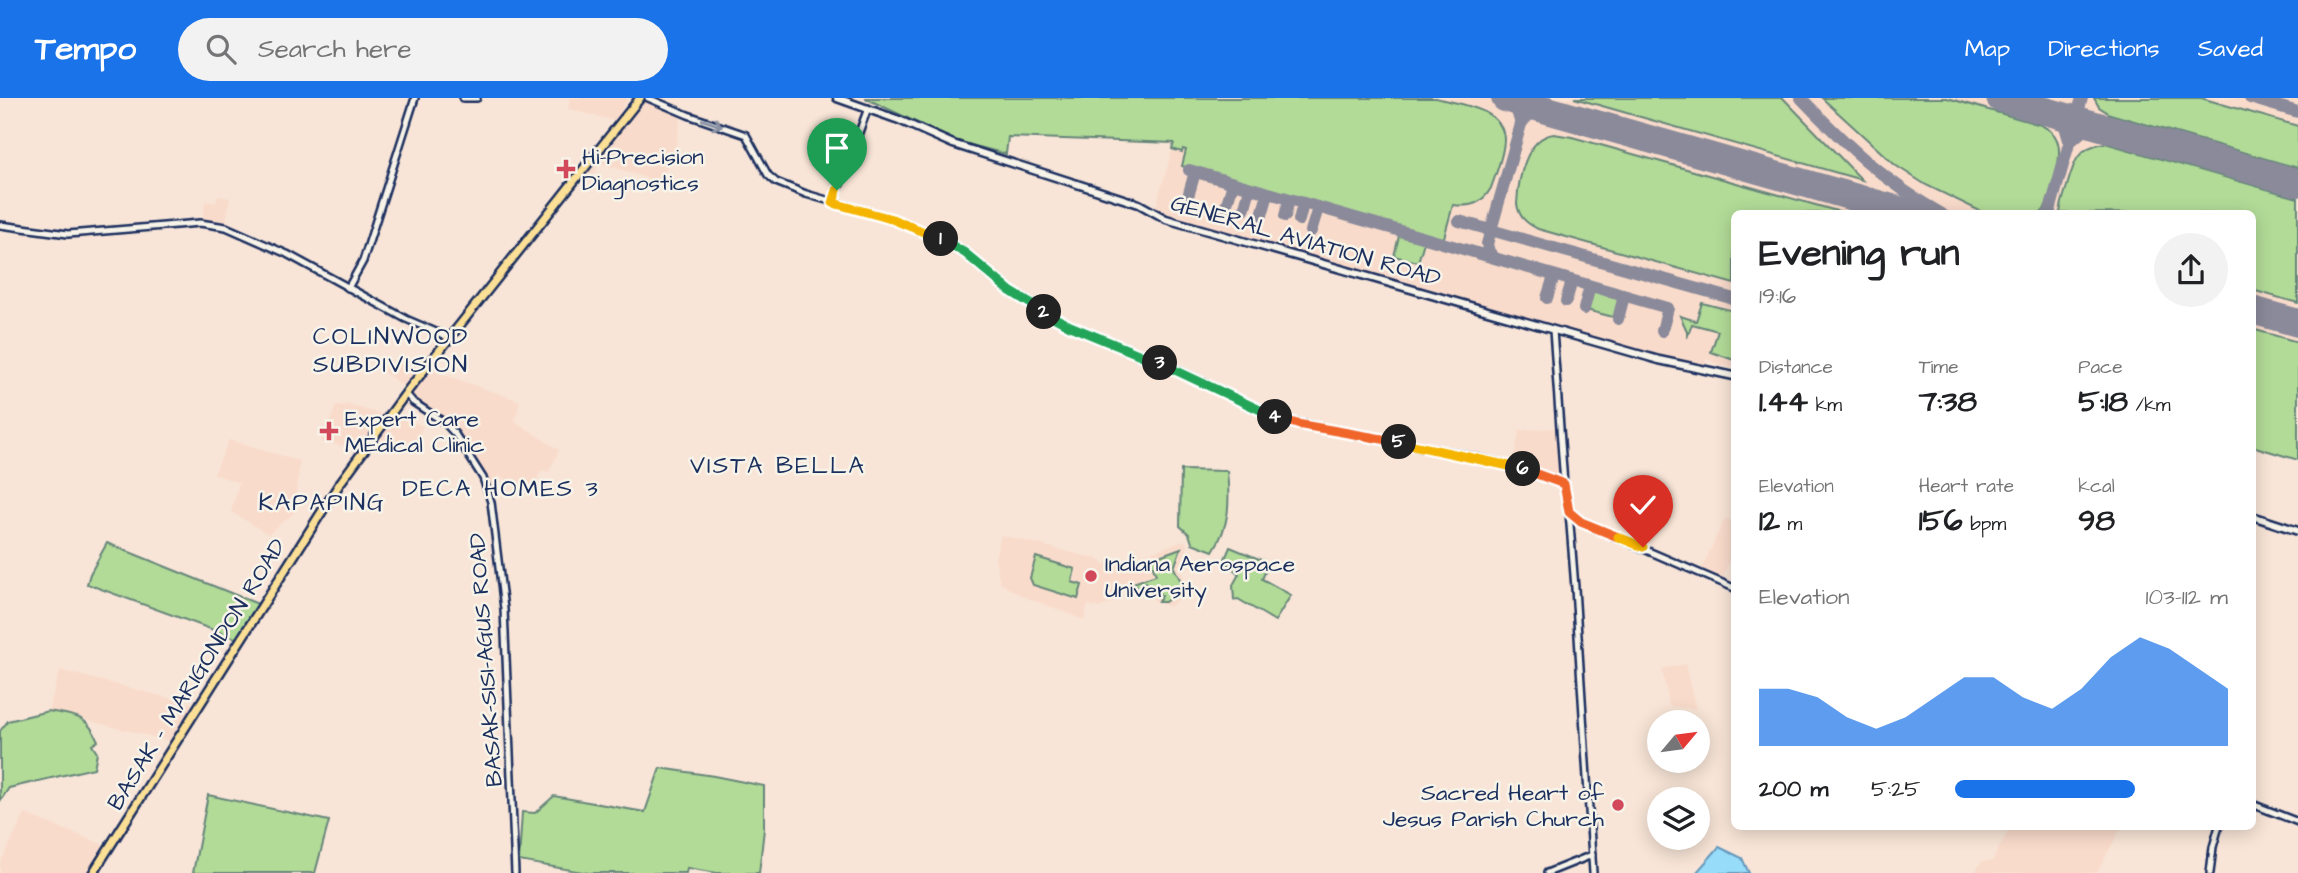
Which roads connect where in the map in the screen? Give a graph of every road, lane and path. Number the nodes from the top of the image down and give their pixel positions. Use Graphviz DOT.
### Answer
graph roads {
  1 [pos="415,98"];
  2 [pos="463,98"];
  3 [pos="477,98"];
  4 [pos="640,98"];
  5 [pos="648,98"];
  6 [pos="837,98"];
  7 [pos="868,108"];
  8 [pos="833,203"];
  9 [pos="0,225"];
  10 [pos="348,288"];
  11 [pos="1553,330"];
  12 [pos="450,338"];
  13 [pos="1731,375"];
  14 [pos="406,394"];
  15 [pos="1564,484"];
  16 [pos="1569,512"];
  17 [pos="2256,517"];
  18 [pos="1581,522"];
  19 [pos="1570,526"];
  20 [pos="2298,531"];
  21 [pos="1731,588"];
  22 [pos="2256,806"];
  23 [pos="2298,822"];
  24 [pos="2218,830"];
  25 [pos="1592,855"];
  26 [pos="93,873"];
  27 [pos="515,873"];
  28 [pos="1547,873"];
  29 [pos="1594,873"];
  30 [pos="2210,873"];
  1 -- 10 [label="street"];
  2 -- 3 [label="street"];
  4 -- 12 [label="main road, BASAK - MARIGONDON ROAD"];
  5 -- 8 [label="street, one-way"];
  6 -- 7 [label="main road, GENERAL AVIATION ROAD"];
  7 -- 8 [label="street"];
  7 -- 11 [label="main road, GENERAL AVIATION ROAD"];
  8 -- 15 [label="street"];
  9 -- 10 [label="street"];
  10 -- 12 [label="street"];
  11 -- 13 [label="main road, GENERAL AVIATION ROAD"];
  11 -- 15 [label="street"];
  12 -- 14 [label="main road, BASAK - MARIGONDON ROAD"];
  14 -- 26 [label="main road, BASAK - MARIGONDON ROAD"];
  14 -- 27 [label="street, BASAK-SISI-AGUS ROAD"];
  15 -- 16 [label="street"];
  16 -- 18 [label="street"];
  16 -- 19 [label="street"];
  17 -- 20 [label="main road"];
  18 -- 19 [label="street"];
  18 -- 21 [label="street"];
  19 -- 25 [label="street"];
  22 -- 23 [label="street"];
  24 -- 30 [label="street"];
  25 -- 28 [label="street"];
  25 -- 29 [label="street"];
}
